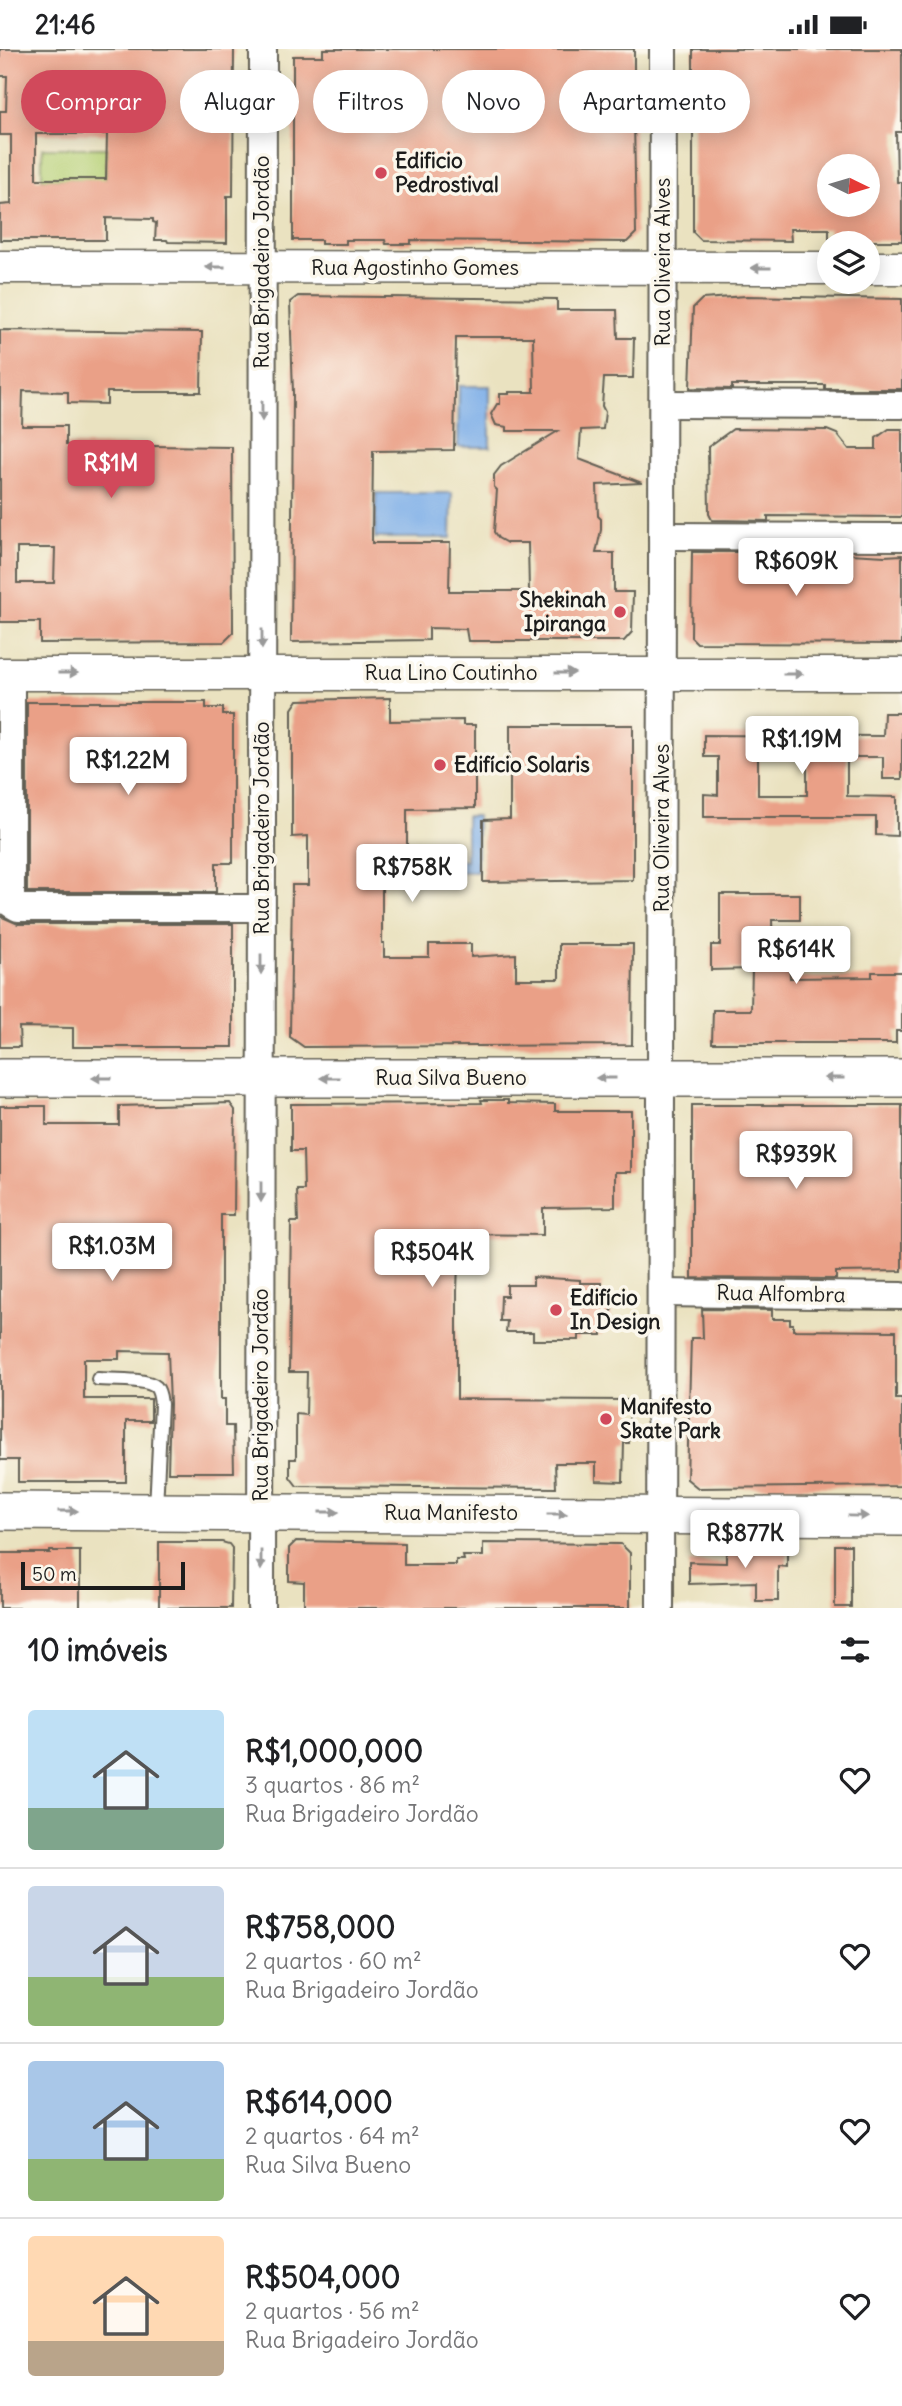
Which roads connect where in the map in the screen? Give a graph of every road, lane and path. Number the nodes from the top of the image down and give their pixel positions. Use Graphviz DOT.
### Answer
graph roads {
  1 [pos="263,49"];
  2 [pos="663,49"];
  3 [pos="0,267"];
  4 [pos="262,268"];
  5 [pos="663,268"];
  6 [pos="817,268"];
  7 [pos="880,268"];
  8 [pos="902,268"];
  9 [pos="663,404"];
  10 [pos="902,405"];
  11 [pos="662,535"];
  12 [pos="902,537"];
  13 [pos="262,673"];
  14 [pos="6,674"];
  15 [pos="662,674"];
  16 [pos="902,674"];
  17 [pos="261,908"];
  18 [pos="0,1078"];
  19 [pos="261,1078"];
  20 [pos="661,1078"];
  21 [pos="902,1078"];
  22 [pos="661,1293"];
  23 [pos="902,1296"];
  24 [pos="98,1380"];
  25 [pos="0,1511"];
  26 [pos="156,1512"];
  27 [pos="261,1512"];
  28 [pos="660,1515"];
  29 [pos="902,1517"];
  30 [pos="261,1608"];
  31 [pos="660,1608"];
  1 -- 4 [label="street, Rua Brigadeiro Jordão"];
  2 -- 5 [label="street, Rua Oliveira Alves"];
  4 -- 3 [label="street, Rua Agostinho Gomes, one-way"];
  4 -- 5 [label="street, Rua Agostinho Gomes"];
  4 -- 13 [label="street, Rua Brigadeiro Jordão, one-way"];
  6 -- 5 [label="street, Rua Agostinho Gomes, one-way"];
  5 -- 9 [label="street, Rua Oliveira Alves"];
  7 -- 8 [label="street"];
  9 -- 10 [label="street"];
  9 -- 11 [label="street, Rua Oliveira Alves"];
  11 -- 12 [label="street"];
  11 -- 15 [label="street, Rua Oliveira Alves"];
  14 -- 13 [label="street, Rua Lino Coutinho, one-way"];
  13 -- 15 [label="street, Rua Lino Coutinho, one-way"];
  13 -- 17 [label="street, Rua Brigadeiro Jordão"];
  14 -- 17 [label="street"];
  15 -- 16 [label="street, Rua Lino Coutinho, one-way"];
  15 -- 20 [label="street, Rua Oliveira Alves"];
  17 -- 19 [label="street, Rua Brigadeiro Jordão, one-way"];
  19 -- 18 [label="main road, Rua Silva Bueno, one-way"];
  20 -- 19 [label="main road, Rua Silva Bueno, one-way"];
  19 -- 27 [label="street, Rua Brigadeiro Jordão, one-way"];
  21 -- 20 [label="main road, Rua Silva Bueno, one-way"];
  20 -- 22 [label="street, Rua Oliveira Alves"];
  22 -- 23 [label="street, Rua Alfombra"];
  22 -- 28 [label="street, Rua Oliveira Alves"];
  24 -- 26 [label="lane"];
  25 -- 26 [label="main road, Rua Manifesto, one-way"];
  26 -- 27 [label="main road, Rua Manifesto"];
  27 -- 28 [label="main road, Rua Manifesto, one-way"];
  27 -- 30 [label="street, Rua Brigadeiro Jordão, one-way"];
  28 -- 29 [label="main road, Rua Manifesto, one-way"];
  28 -- 31 [label="street, Rua Oliveira Alves"];
}
